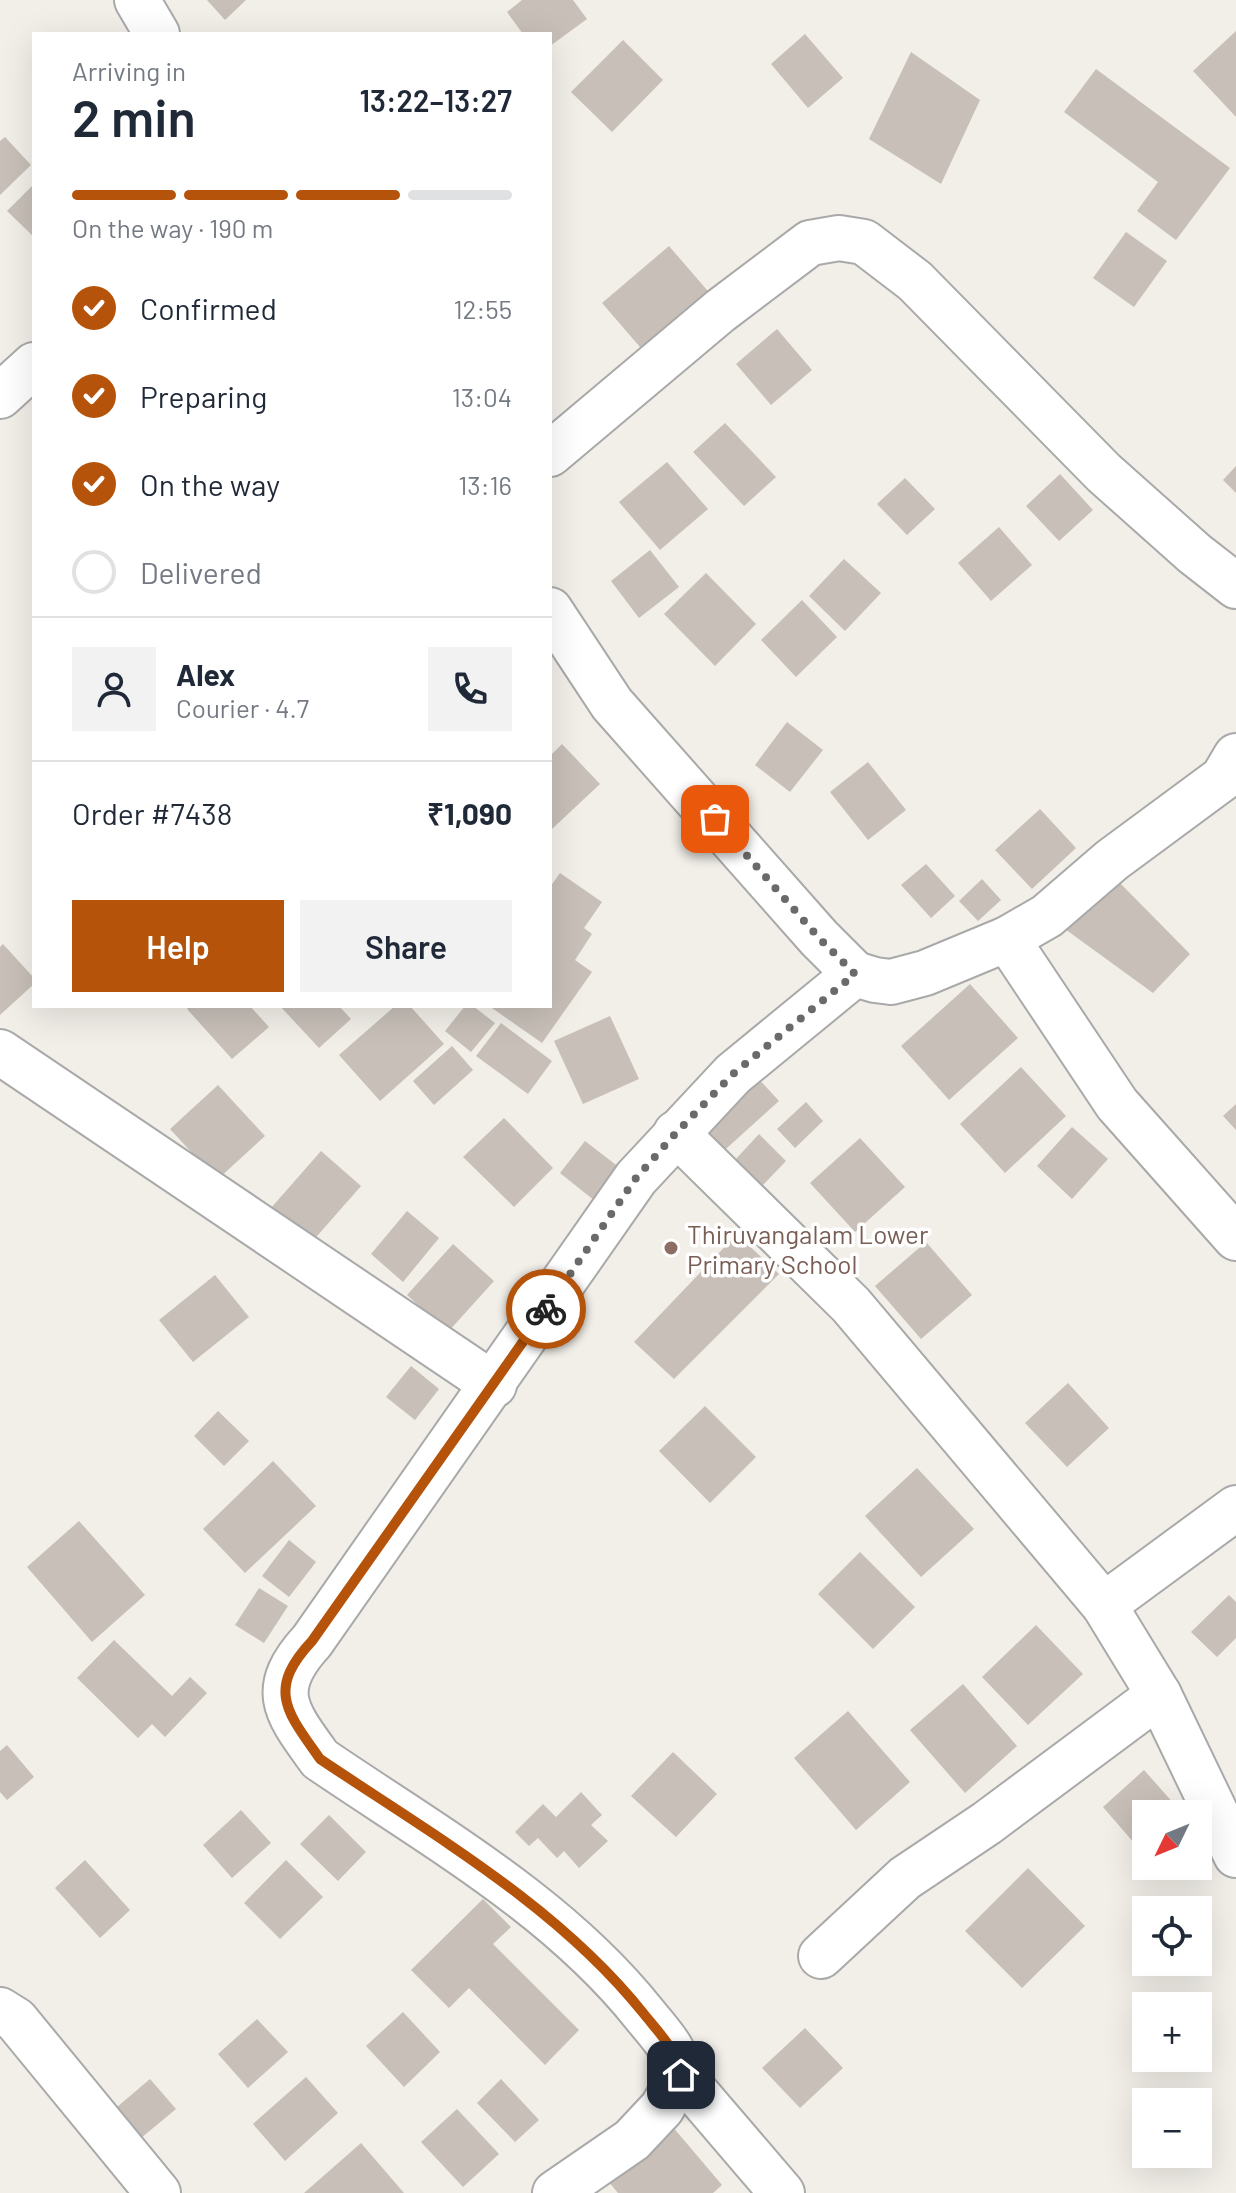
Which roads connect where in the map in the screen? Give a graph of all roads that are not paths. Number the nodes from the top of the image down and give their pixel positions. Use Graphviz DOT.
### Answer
graph roads {
  1 [pos="137,0"];
  2 [pos="156,32"];
  3 [pos="32,367"];
  4 [pos="0,396"];
  5 [pos="552,452"];
  6 [pos="1236,586"];
  7 [pos="552,613"];
  8 [pos="1236,756"];
  9 [pos="1007,939"];
  10 [pos="855,974"];
  11 [pos="0,1052"];
  12 [pos="676,1133"];
  13 [pos="1236,1238"];
  14 [pos="494,1385"];
  15 [pos="1236,1508"];
  16 [pos="1104,1605"];
  17 [pos="1159,1695"];
  18 [pos="1236,1855"];
  19 [pos="821,1956"];
  20 [pos="0,2010"];
  21 [pos="681,2075"];
  22 [pos="158,2193"];
  23 [pos="555,2193"];
  24 [pos="782,2193"];
  1 -- 2 [label="street"];
  3 -- 4 [label="street"];
  5 -- 6 [label="street"];
  7 -- 10 [label="street"];
  8 -- 9 [label="street"];
  9 -- 10 [label="street"];
  9 -- 13 [label="street"];
  10 -- 12 [label="street"];
  11 -- 14 [label="street"];
  12 -- 14 [label="street"];
  12 -- 16 [label="street"];
  14 -- 21 [label="street"];
  15 -- 16 [label="street"];
  16 -- 17 [label="street"];
  17 -- 18 [label="street"];
  17 -- 19 [label="street"];
  20 -- 22 [label="street"];
  21 -- 23 [label="street"];
  21 -- 24 [label="street"];
}
